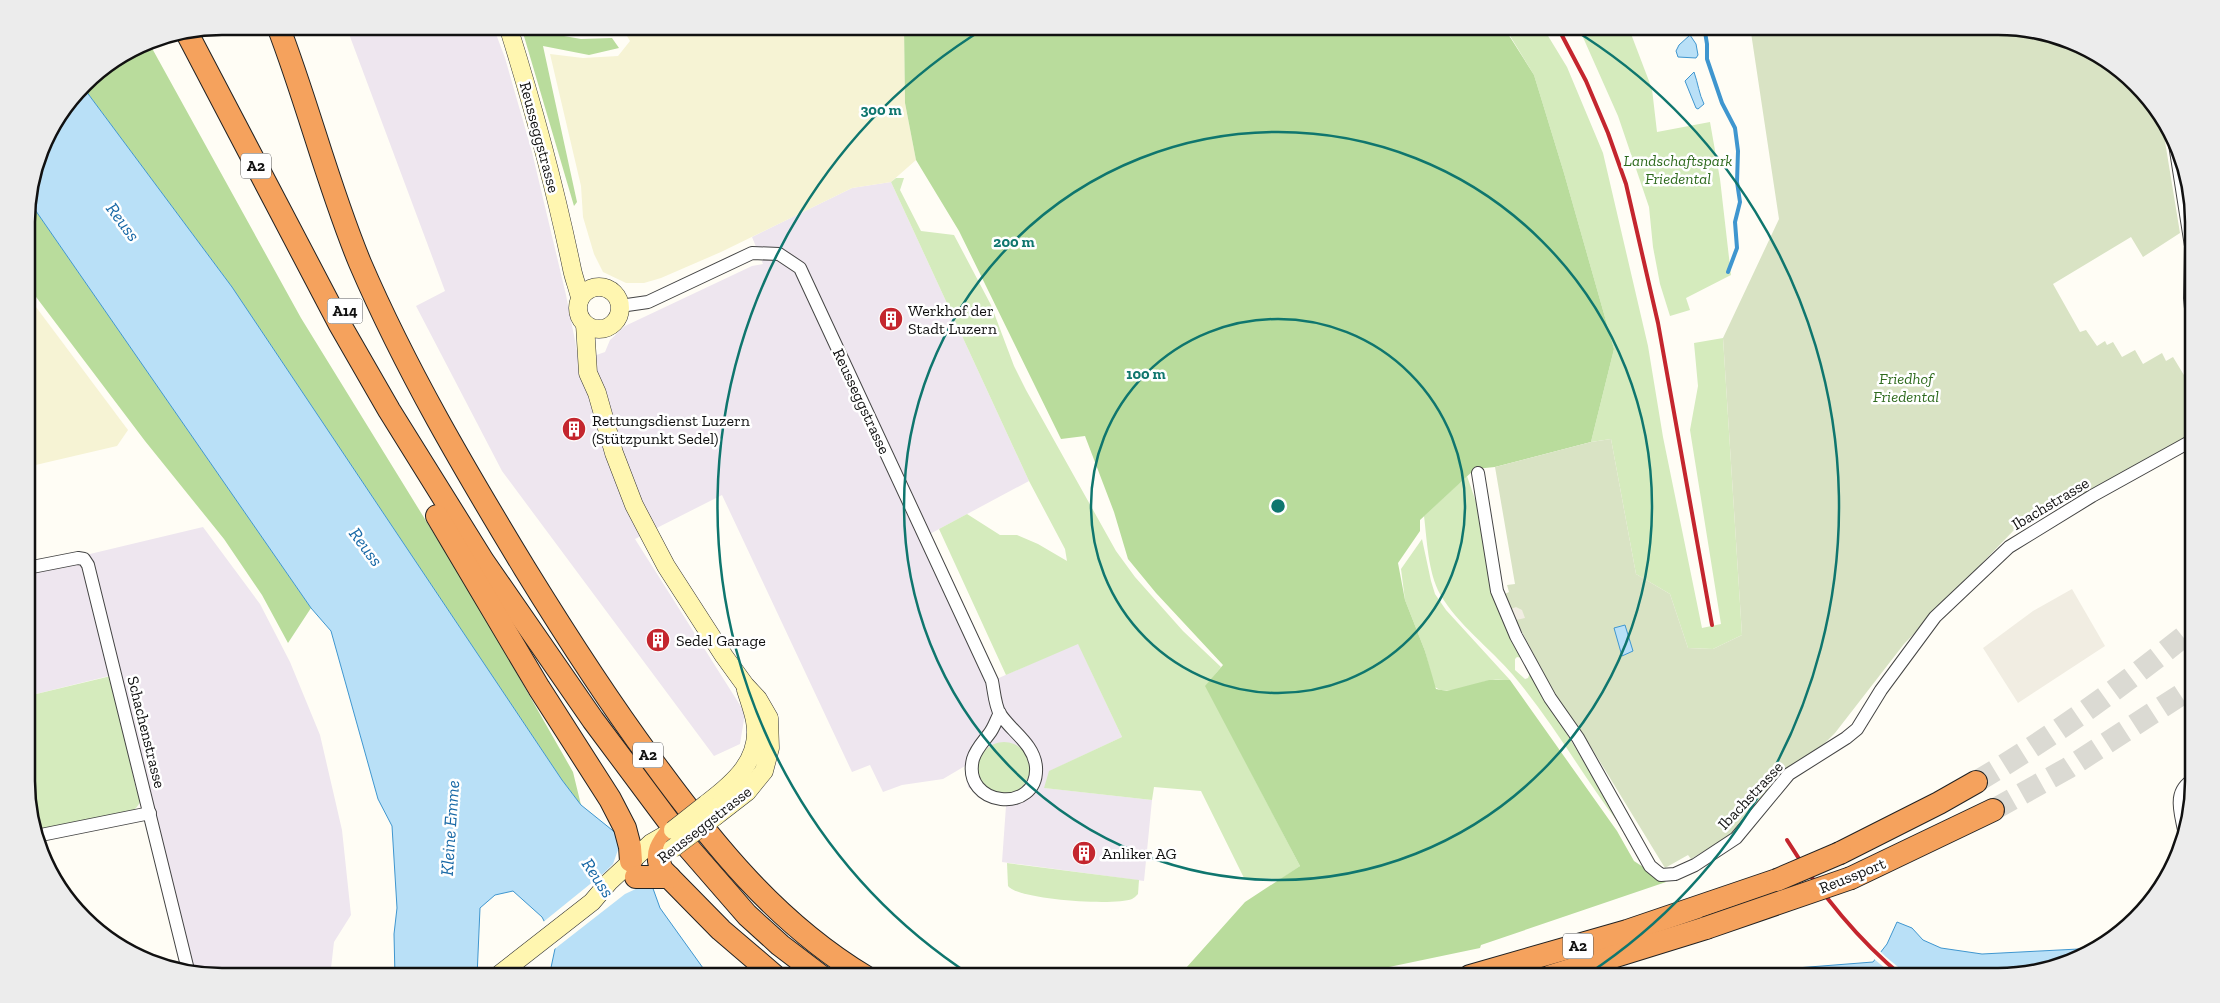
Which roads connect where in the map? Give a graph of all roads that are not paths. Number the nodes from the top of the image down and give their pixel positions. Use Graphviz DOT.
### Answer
graph roads {
  1 [pos="270,35"];
  2 [pos="281,35"];
  3 [pos="291,35"];
  4 [pos="511,35"];
  5 [pos="203,36"];
  6 [pos="190,38"];
  7 [pos="299,82"];
  8 [pos="569,249"];
  9 [pos="600,287"];
  10 [pos="321,292"];
  11 [pos="580,298"];
  12 [pos="620,306"];
  13 [pos="585,324"];
  14 [pos="606,328"];
  15 [pos="597,393"];
  16 [pos="2185,444"];
  17 [pos="1478,473"];
  18 [pos="35,567"];
  19 [pos="502,586"];
  20 [pos="1000,713"];
  21 [pos="1976,782"];
  22 [pos="2185,787"];
  23 [pos="610,799"];
  24 [pos="1993,810"];
  25 [pos="150,812"];
  26 [pos="2181,817"];
  27 [pos="43,835"];
  28 [pos="664,851"];
  29 [pos="629,870"];
  30 [pos="187,964"];
  31 [pos="508,968"];
  32 [pos="765,968"];
  33 [pos="810,968"];
  34 [pos="853,968"];
  35 [pos="1499,968"];
  36 [pos="1577,968"];
  1 -- 7 [label="highway, A2"];
  2 -- 7 [label="highway"];
  3 -- 7 [label="highway, A2"];
  4 -- 8 [label="main road, Reusseggstrasse"];
  5 -- 19 [label="highway, A14"];
  6 -- 10 [label="highway, A2"];
  7 -- 34 [label="highway, A2"];
  8 -- 9 [label="main road, Reusseggstrasse"];
  8 -- 11 [label="main road, Reusseggstrasse"];
  9 -- 11 [label="main road"];
  9 -- 12 [label="main road"];
  10 -- 19 [label="highway, A2"];
  10 -- 23 [label="highway"];
  11 -- 13 [label="main road"];
  12 -- 14 [label="main road"];
  12 -- 20 [label="street, Reusseggstrasse"];
  13 -- 14 [label="main road"];
  13 -- 15 [label="main road, Reusseggstrasse"];
  14 -- 15 [label="main road, Reusseggstrasse"];
  15 -- 28 [label="main road, Reusseggstrasse, bridge"];
  16 -- 17 [label="street, Ibachstrasse"];
  18 -- 25 [label="street, Schachenstrasse"];
  19 -- 33 [label="highway, A2"];
  20 -- 20 [label="street, Reusseggstrasse"];
  21 -- 35 [label="highway, A2, bridge"];
  22 -- 26 [label="street"];
  23 -- 28 [label="highway"];
  23 -- 29 [label="highway"];
  24 -- 36 [label="highway, Reussport / A2, bridge"];
  25 -- 27 [label="street"];
  25 -- 30 [label="street, Schachenstrasse"];
  28 -- 29 [label="highway"];
  28 -- 29 [label="main road, Reusseggstrasse"];
  28 -- 32 [label="highway"];
  29 -- 31 [label="main road, Reusseggstrasse"];
}
